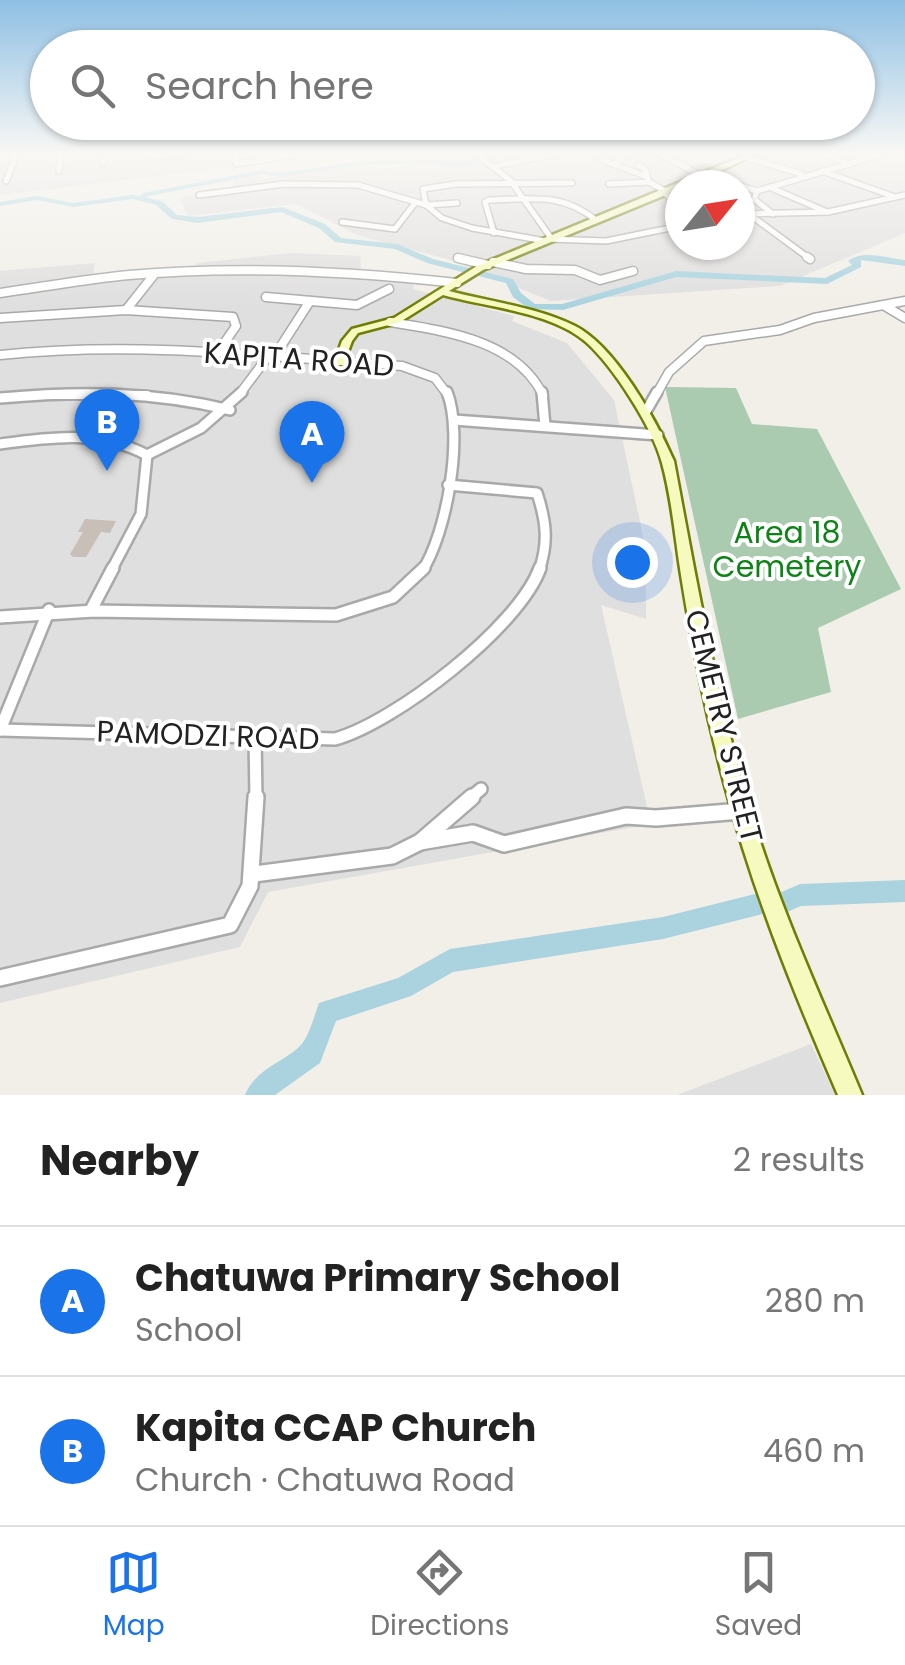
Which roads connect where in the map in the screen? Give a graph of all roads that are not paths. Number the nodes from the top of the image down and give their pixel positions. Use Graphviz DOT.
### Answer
graph roads {
  1 [pos="414,204"];
  2 [pos="421,204"];
  3 [pos="440,204"];
  4 [pos="486,204"];
  5 [pos="529,204"];
  6 [pos="577,204"];
  7 [pos="641,204"];
  8 [pos="760,204"];
  9 [pos="809,204"];
  10 [pos="866,204"];
  11 [pos="426,205"];
  12 [pos="828,212"];
  13 [pos="755,213"];
  14 [pos="773,214"];
  15 [pos="596,220"];
  16 [pos="755,221"];
  17 [pos="342,222"];
  18 [pos="665,229"];
  19 [pos="494,233"];
  20 [pos="548,239"];
  21 [pos="458,258"];
  22 [pos="810,259"];
  23 [pos="487,265"];
  24 [pos="633,271"];
  25 [pos="153,276"];
  26 [pos="455,283"];
  27 [pos="388,289"];
  28 [pos="0,293"];
  29 [pos="266,297"];
  30 [pos="310,301"];
  31 [pos="905,301"];
  32 [pos="884,306"];
  33 [pos="126,310"];
  34 [pos="0,318"];
  35 [pos="905,318"];
  36 [pos="390,322"];
  37 [pos="216,355"];
  38 [pos="0,356"];
  39 [pos="269,360"];
  40 [pos="339,363"];
  41 [pos="0,398"];
  42 [pos="230,410"];
  43 [pos="646,413"];
  44 [pos="454,420"];
  45 [pos="544,426"];
  46 [pos="658,435"];
  47 [pos="0,444"];
  48 [pos="148,455"];
  49 [pos="448,485"];
  50 [pos="49,610"];
  51 [pos="91,610"];
  52 [pos="0,617"];
  53 [pos="0,730"];
  54 [pos="255,737"];
  55 [pos="481,789"];
  56 [pos="741,811"];
  57 [pos="420,842"];
  58 [pos="254,874"];
  59 [pos="0,978"];
  60 [pos="850,1095"];
  1 -- 17 [label="street"];
  2 -- 11 [label="street"];
  3 -- 11 [label="street"];
  4 -- 19 [label="street"];
  5 -- 20 [label="street"];
  6 -- 15 [label="street"];
  7 -- 15 [label="street"];
  8 -- 14 [label="street"];
  9 -- 12 [label="street"];
  10 -- 12 [label="street"];
  11 -- 19 [label="street"];
  12 -- 14 [label="street"];
  13 -- 14 [label="street"];
  15 -- 20 [label="street"];
  16 -- 22 [label="street"];
  18 -- 20 [label="street"];
  19 -- 20 [label="street"];
  20 -- 23 [label="street"];
  21 -- 23 [label="street"];
  23 -- 24 [label="street"];
  23 -- 26 [label="street"];
  25 -- 26 [label="street"];
  25 -- 28 [label="street"];
  25 -- 33 [label="street"];
  26 -- 36 [label="street"];
  26 -- 43 [label="street, CEMETRY STREET"];
  27 -- 30 [label="street"];
  29 -- 30 [label="street"];
  30 -- 39 [label="street"];
  31 -- 32 [label="street"];
  32 -- 35 [label="street"];
  32 -- 43 [label="street"];
  33 -- 34 [label="street"];
  33 -- 37 [label="street"];
  36 -- 40 [label="street"];
  36 -- 45 [label="street"];
  37 -- 38 [label="street, KAPITA ROAD"];
  37 -- 39 [label="street, KAPITA ROAD"];
  39 -- 40 [label="street, KAPITA ROAD"];
  39 -- 42 [label="street"];
  40 -- 44 [label="street, KAPITA ROAD"];
  41 -- 42 [label="street"];
  42 -- 48 [label="street"];
  43 -- 46 [label="street, CEMETRY STREET"];
  44 -- 45 [label="street"];
  44 -- 49 [label="street"];
  45 -- 46 [label="street"];
  46 -- 56 [label="street, CEMETRY STREET"];
  47 -- 48 [label="street"];
  48 -- 51 [label="street"];
  49 -- 51 [label="street"];
  49 -- 54 [label="street, PAMODZI ROAD"];
  50 -- 51 [label="street"];
  50 -- 52 [label="street"];
  50 -- 53 [label="street"];
  53 -- 54 [label="street, PAMODZI ROAD"];
  54 -- 58 [label="street"];
  55 -- 57 [label="street"];
  56 -- 57 [label="street"];
  56 -- 60 [label="street, CEMETRY STREET"];
  57 -- 58 [label="street"];
  58 -- 59 [label="street"];
}
